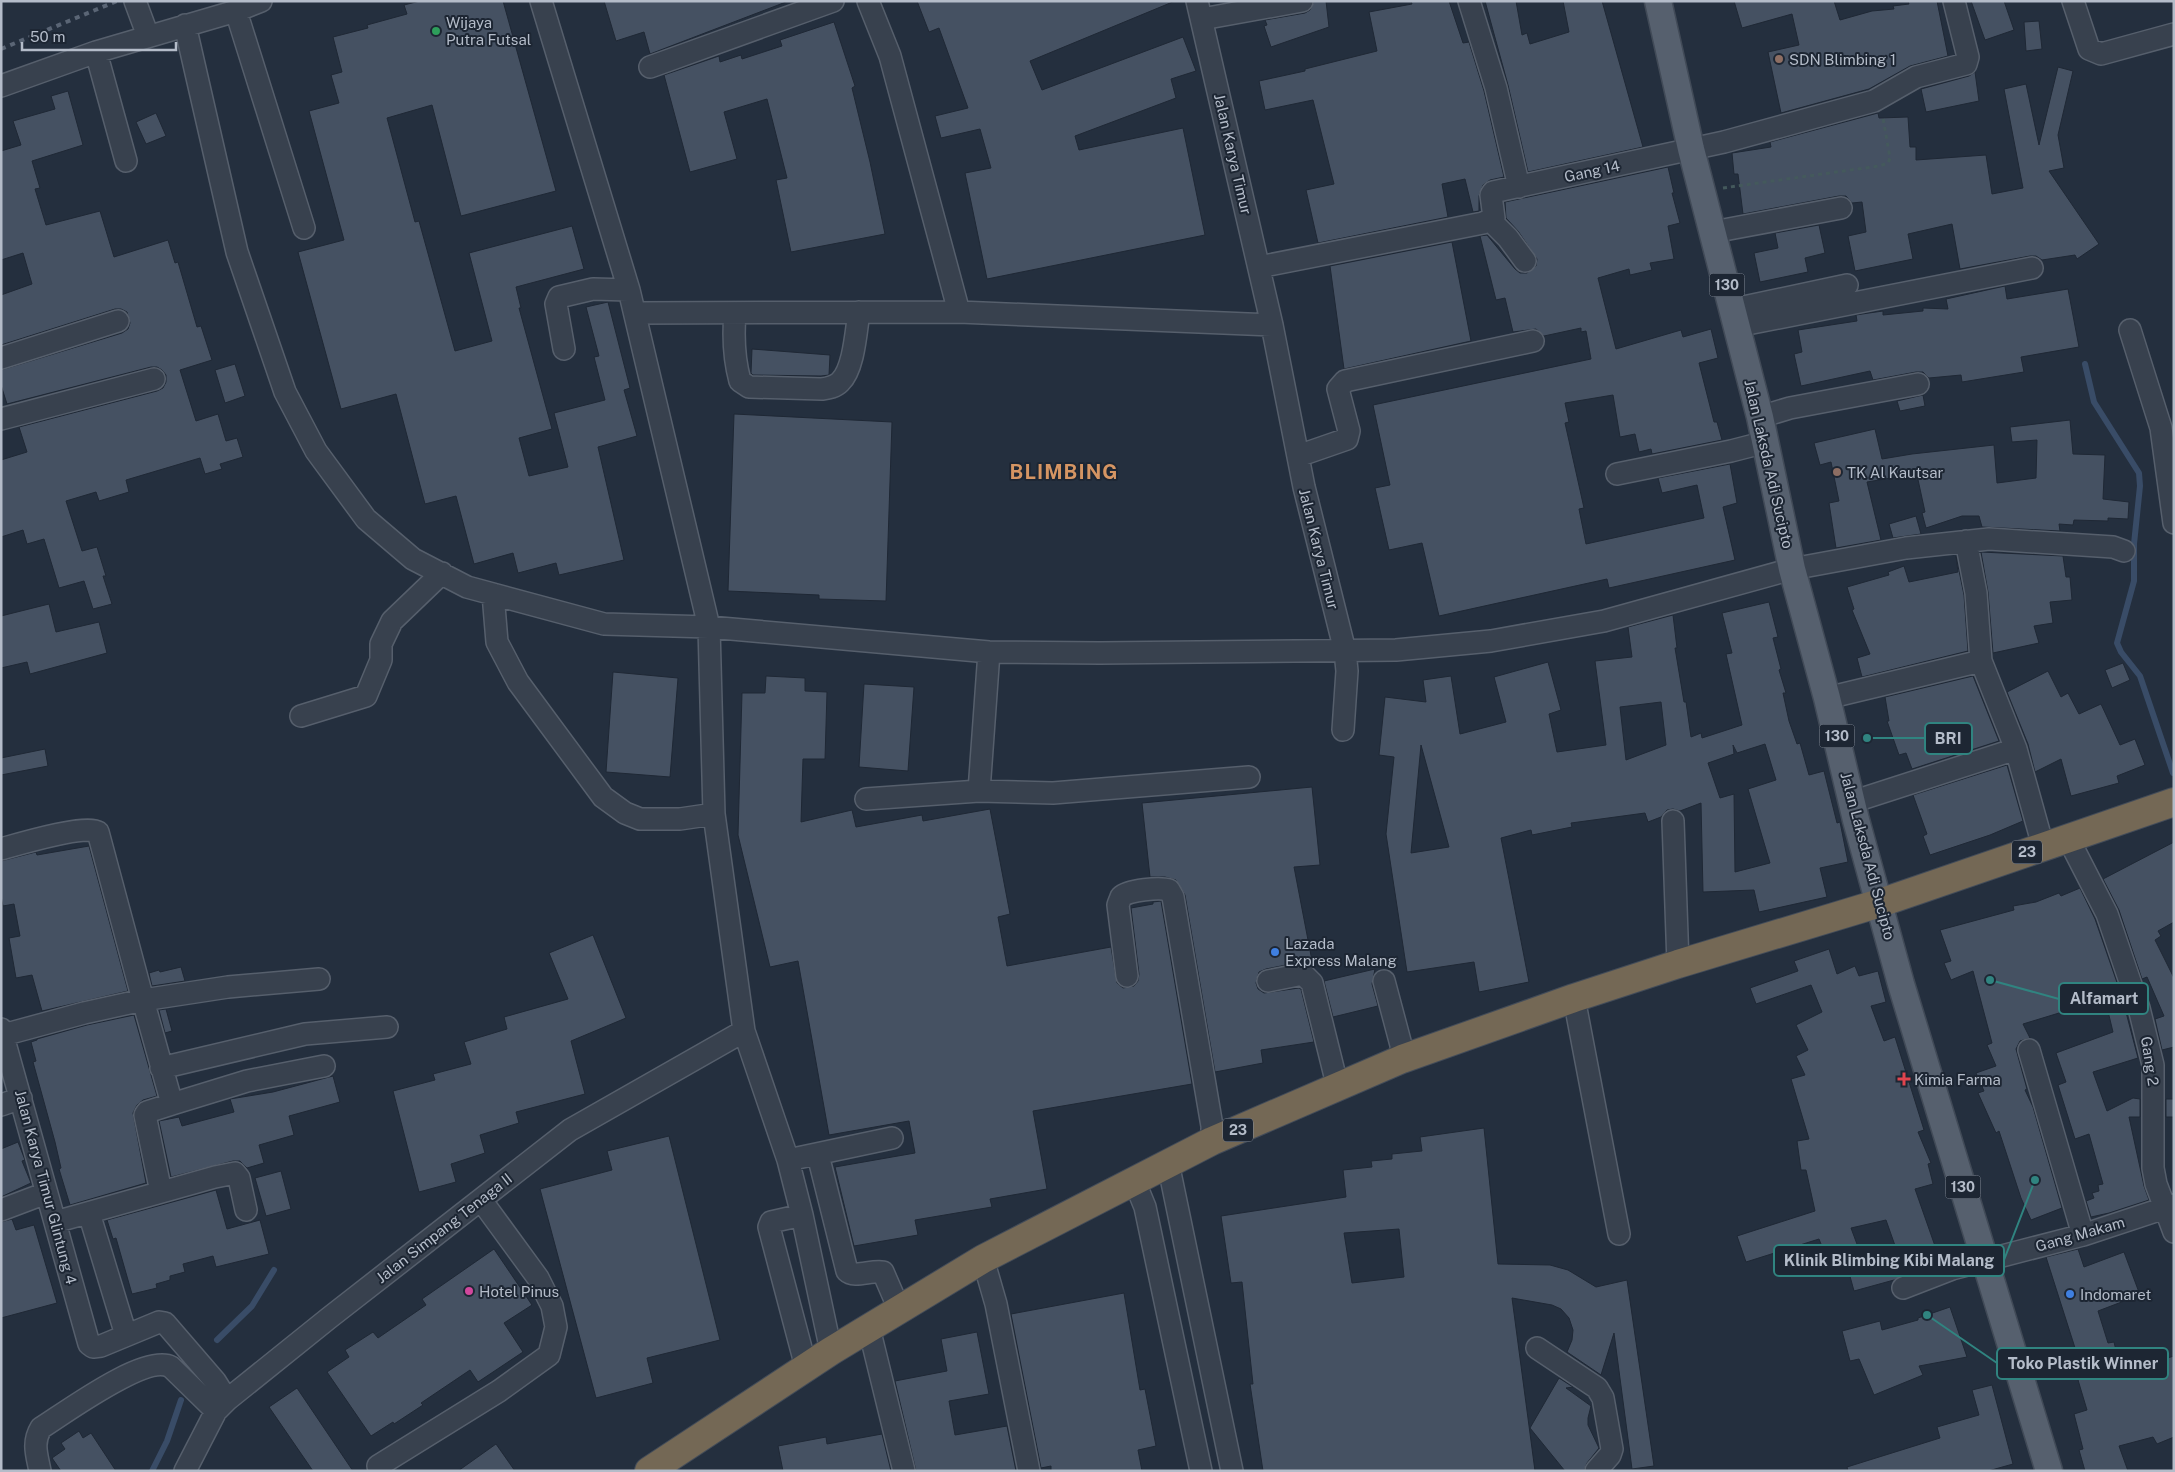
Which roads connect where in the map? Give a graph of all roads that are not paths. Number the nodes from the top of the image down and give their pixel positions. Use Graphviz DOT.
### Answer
graph roads {
  1 [pos="135,1"];
  2 [pos="261,1"];
  3 [pos="541,1"];
  4 [pos="833,1"];
  5 [pos="868,1"];
  6 [pos="1302,1"];
  7 [pos="1469,1"];
  8 [pos="1658,1"];
  9 [pos="1954,1"];
  10 [pos="2073,1"];
  11 [pos="1199,10"];
  12 [pos="236,11"];
  13 [pos="185,25"];
  14 [pos="2174,34"];
  15 [pos="148,36"];
  16 [pos="96,52"];
  17 [pos="650,66"];
  18 [pos="1,86"];
  19 [pos="1691,149"];
  20 [pos="126,161"];
  21 [pos="1519,187"];
  22 [pos="1841,208"];
  23 [pos="1491,221"];
  24 [pos="304,228"];
  25 [pos="1713,232"];
  26 [pos="1524,261"];
  27 [pos="1259,267"];
  28 [pos="2032,268"];
  29 [pos="1847,285"];
  30 [pos="628,290"];
  31 [pos="859,312"];
  32 [pos="959,312"];
  33 [pos="635,313"];
  34 [pos="735,313"];
  35 [pos="1735,318"];
  36 [pos="118,321"];
  37 [pos="1272,325"];
  38 [pos="2130,330"];
  39 [pos="1533,341"];
  40 [pos="564,349"];
  41 [pos="1,358"];
  42 [pos="154,379"];
  43 [pos="1918,384"];
  44 [pos="1760,417"];
  45 [pos="1,419"];
  46 [pos="1766,442"];
  47 [pos="1298,456"];
  48 [pos="1616,474"];
  49 [pos="2174,523"];
  50 [pos="1966,541"];
  51 [pos="2124,551"];
  52 [pos="1792,569"];
  53 [pos="442,574"];
  54 [pos="493,594"];
  55 [pos="709,627"];
  56 [pos="1345,651"];
  57 [pos="989,652"];
  58 [pos="1981,661"];
  59 [pos="1827,698"];
  60 [pos="301,716"];
  61 [pos="1343,730"];
  62 [pos="2016,749"];
  63 [pos="1249,777"];
  64 [pos="979,792"];
  65 [pos="866,799"];
  66 [pos="1852,802"];
  67 [pos="2174,802"];
  68 [pos="714,814"];
  69 [pos="1673,820"];
  70 [pos="2068,838"];
  71 [pos="2042,846"];
  72 [pos="1,849"];
  73 [pos="1880,903"];
  74 [pos="1678,964"];
  75 [pos="1127,976"];
  76 [pos="319,979"];
  77 [pos="1268,980"];
  78 [pos="1384,981"];
  79 [pos="1574,998"];
  80 [pos="143,1000"];
  81 [pos="387,1027"];
  82 [pos="2,1032"];
  83 [pos="744,1032"];
  84 [pos="2029,1050"];
  85 [pos="1402,1059"];
  86 [pos="324,1066"];
  87 [pos="161,1068"];
  88 [pos="1334,1088"];
  89 [pos="22,1098"];
  90 [pos="172,1104"];
  91 [pos="1,1105"];
  92 [pos="892,1138"];
  93 [pos="1212,1141"];
  94 [pos="818,1155"];
  95 [pos="788,1160"];
  96 [pos="1168,1164"];
  97 [pos="1134,1180"];
  98 [pos="161,1192"];
  99 [pos="46,1193"];
  100 [pos="482,1200"];
  101 [pos="2170,1206"];
  102 [pos="1,1210"];
  103 [pos="246,1210"];
  104 [pos="89,1213"];
  105 [pos="802,1215"];
  106 [pos="55,1222"];
  107 [pos="2174,1232"];
  108 [pos="1619,1234"];
  109 [pos="2083,1235"];
  110 [pos="983,1258"];
  111 [pos="1985,1260"];
  112 [pos="1903,1288"];
  113 [pos="898,1308"];
  114 [pos="869,1328"];
  115 [pos="126,1336"];
  116 [pos="1538,1348"];
  117 [pos="831,1351"];
  118 [pos="806,1367"];
  119 [pos="222,1406"];
  120 [pos="378,1466"];
  121 [pos="661,1467"];
  122 [pos="40,1471"];
  123 [pos="185,1471"];
  124 [pos="904,1471"];
  125 [pos="1029,1471"];
  126 [pos="1201,1471"];
  127 [pos="1232,1471"];
  128 [pos="1596,1471"];
  129 [pos="2049,1471"];
  1 -- 15 [label="street"];
  2 -- 12 [label="street"];
  3 -- 30 [label="street"];
  4 -- 17 [label="street"];
  5 -- 32 [label="street"];
  6 -- 11 [label="street"];
  7 -- 21 [label="street"];
  8 -- 19 [label="main road, Jalan Laksda Adi Sucipto / 130"];
  9 -- 19 [label="street, Gang 14"];
  10 -- 14 [label="street"];
  11 -- 27 [label="street, Jalan Karya Timur"];
  12 -- 13 [label="street"];
  12 -- 24 [label="street"];
  13 -- 15 [label="street"];
  13 -- 53 [label="street"];
  15 -- 16 [label="street"];
  16 -- 18 [label="street"];
  16 -- 20 [label="street"];
  19 -- 21 [label="street, Gang 14"];
  19 -- 25 [label="main road, Jalan Laksda Adi Sucipto / 130"];
  21 -- 23 [label="street, Gang 14"];
  22 -- 25 [label="street"];
  23 -- 26 [label="street"];
  23 -- 27 [label="street"];
  25 -- 35 [label="main road, Jalan Laksda Adi Sucipto / 130"];
  27 -- 37 [label="street, Jalan Karya Timur"];
  28 -- 35 [label="street"];
  29 -- 35 [label="street"];
  30 -- 33 [label="street"];
  30 -- 40 [label="street"];
  31 -- 32 [label="street"];
  31 -- 34 [label="street"];
  31 -- 34 [label="street"];
  32 -- 37 [label="street"];
  33 -- 34 [label="street"];
  33 -- 55 [label="street"];
  35 -- 44 [label="main road, Jalan Laksda Adi Sucipto / 130"];
  36 -- 41 [label="street"];
  37 -- 47 [label="street, Jalan Karya Timur"];
  38 -- 49 [label="street"];
  39 -- 47 [label="street"];
  42 -- 45 [label="street"];
  43 -- 44 [label="street"];
  44 -- 46 [label="main road, Jalan Laksda Adi Sucipto / 130"];
  46 -- 48 [label="street"];
  46 -- 52 [label="main road, Jalan Laksda Adi Sucipto / 130"];
  47 -- 56 [label="street, Jalan Karya Timur"];
  50 -- 51 [label="street"];
  50 -- 52 [label="street"];
  50 -- 58 [label="street"];
  52 -- 56 [label="street"];
  52 -- 59 [label="main road, Jalan Laksda Adi Sucipto / 130"];
  53 -- 54 [label="street"];
  53 -- 60 [label="street"];
  54 -- 55 [label="street"];
  54 -- 68 [label="street"];
  55 -- 57 [label="street"];
  55 -- 68 [label="street"];
  56 -- 57 [label="street"];
  56 -- 61 [label="street, Jalan Karya Timur"];
  57 -- 64 [label="street"];
  58 -- 59 [label="street"];
  58 -- 62 [label="street"];
  59 -- 66 [label="main road, Jalan Laksda Adi Sucipto / 130"];
  62 -- 66 [label="street"];
  62 -- 71 [label="street"];
  63 -- 64 [label="street"];
  64 -- 65 [label="street"];
  66 -- 73 [label="main road, Jalan Laksda Adi Sucipto / 130"];
  67 -- 70 [label="highway, 23"];
  68 -- 83 [label="street"];
  69 -- 74 [label="street"];
  70 -- 71 [label="highway, 23"];
  70 -- 101 [label="street, Gang 2"];
  71 -- 73 [label="highway, 23"];
  72 -- 80 [label="street"];
  73 -- 74 [label="highway, 23"];
  73 -- 111 [label="main road, Jalan Laksda Adi Sucipto / 130"];
  74 -- 79 [label="highway, 23"];
  75 -- 93 [label="street"];
  76 -- 80 [label="street"];
  77 -- 88 [label="street"];
  78 -- 85 [label="street"];
  79 -- 85 [label="highway, 23"];
  79 -- 108 [label="street"];
  80 -- 82 [label="street"];
  80 -- 87 [label="street"];
  81 -- 87 [label="street"];
  82 -- 89 [label="street, Jalan Karya Timur Glintung 4"];
  83 -- 95 [label="street"];
  83 -- 100 [label="street, Jalan Simpang Tenaga II"];
  84 -- 109 [label="street"];
  85 -- 88 [label="highway, 23"];
  86 -- 90 [label="street"];
  87 -- 90 [label="street"];
  88 -- 93 [label="highway, 23"];
  89 -- 91 [label="street"];
  89 -- 99 [label="street, Jalan Karya Timur Glintung 4"];
  90 -- 98 [label="street"];
  92 -- 94 [label="street"];
  93 -- 96 [label="highway, 23"];
  94 -- 95 [label="street"];
  94 -- 113 [label="street"];
  95 -- 105 [label="street"];
  96 -- 97 [label="highway, 23"];
  96 -- 127 [label="street"];
  97 -- 110 [label="highway, 23"];
  97 -- 126 [label="street"];
  98 -- 103 [label="street"];
  98 -- 104 [label="street"];
  99 -- 102 [label="street"];
  99 -- 106 [label="street, Jalan Karya Timur Glintung 4"];
  100 -- 119 [label="street, Jalan Simpang Tenaga II"];
  100 -- 120 [label="street"];
  101 -- 107 [label="street, Gang 2"];
  101 -- 109 [label="street, Gang Makam"];
  104 -- 106 [label="street"];
  104 -- 115 [label="street"];
  105 -- 117 [label="street"];
  105 -- 118 [label="street"];
  106 -- 115 [label="street, Jalan Karya Timur Glintung 4"];
  109 -- 111 [label="street, Gang Makam"];
  110 -- 113 [label="highway, 23"];
  110 -- 125 [label="street"];
  111 -- 112 [label="street, Gang Makam"];
  111 -- 129 [label="main road, Jalan Laksda Adi Sucipto / 130"];
  113 -- 114 [label="highway, 23"];
  114 -- 117 [label="highway, 23"];
  114 -- 124 [label="street"];
  115 -- 119 [label="street"];
  116 -- 128 [label="street"];
  117 -- 118 [label="highway, 23"];
  118 -- 121 [label="highway, 23"];
  119 -- 122 [label="street"];
  119 -- 123 [label="street, Jalan Simpang Tenaga II"];
}
